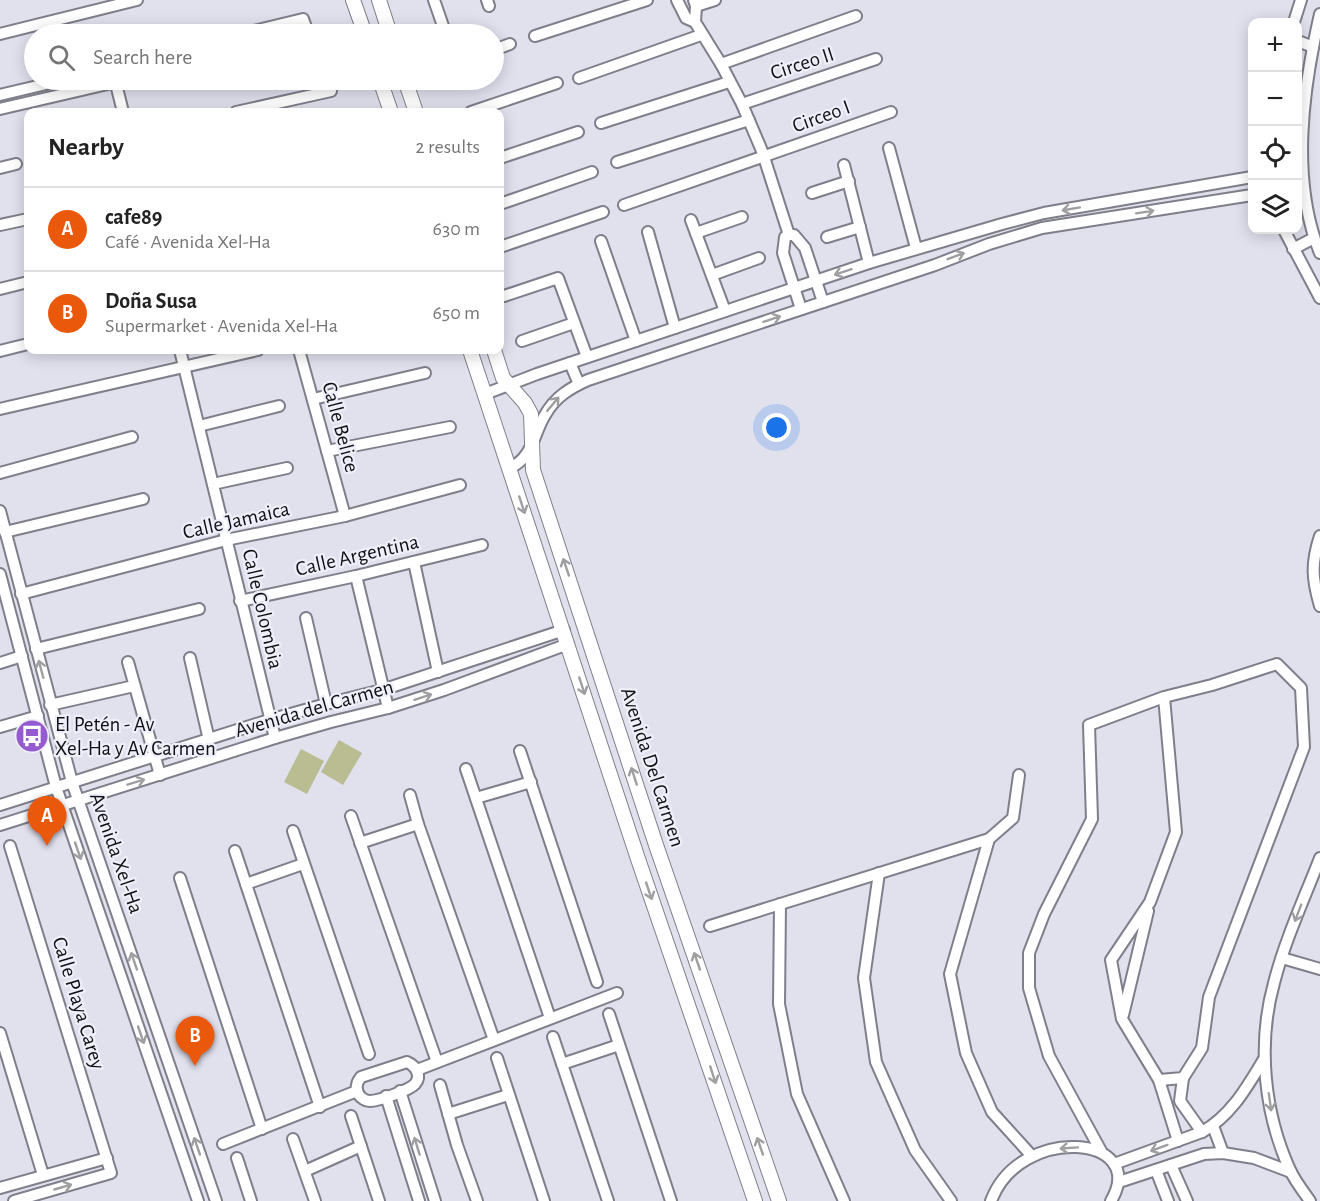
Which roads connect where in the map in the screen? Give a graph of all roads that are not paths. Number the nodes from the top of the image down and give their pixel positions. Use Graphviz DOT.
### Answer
graph roads {
  1 [pos="137,0"];
  2 [pos="434,0"];
  3 [pos="647,0"];
  4 [pos="677,0"];
  5 [pos="715,0"];
  6 [pos="1301,0"];
  7 [pos="123,2"];
  8 [pos="379,2"];
  9 [pos="695,3"];
  10 [pos="355,5"];
  11 [pos="1320,14"];
  12 [pos="856,16"];
  13 [pos="1295,18"];
  14 [pos="695,22"];
  15 [pos="38,24"];
  16 [pos="282,24"];
  17 [pos="305,24"];
  18 [pos="362,24"];
  19 [pos="387,24"];
  20 [pos="442,24"];
  21 [pos="24,28"];
  22 [pos="0,34"];
  23 [pos="701,35"];
  24 [pos="535,36"];
  25 [pos="1302,43"];
  26 [pos="510,44"];
  27 [pos="504,46"];
  28 [pos="1313,47"];
  29 [pos="876,59"];
  30 [pos="722,64"];
  31 [pos="579,78"];
  32 [pos="729,82"];
  33 [pos="557,84"];
  34 [pos="22,89"];
  35 [pos="78,90"];
  36 [pos="120,90"];
  37 [pos="383,90"];
  38 [pos="408,90"];
  39 [pos="331,91"];
  40 [pos="0,95"];
  41 [pos="25,103"];
  42 [pos="742,104"];
  43 [pos="122,108"];
  44 [pos="254,108"];
  45 [pos="390,108"];
  46 [pos="415,108"];
  47 [pos="483,108"];
  48 [pos="0,109"];
  49 [pos="891,112"];
  50 [pos="749,120"];
  51 [pos="601,123"];
  52 [pos="578,132"];
  53 [pos="889,148"];
  54 [pos="504,157"];
  55 [pos="764,157"];
  56 [pos="616,162"];
  57 [pos="16,164"];
  58 [pos="844,165"];
  59 [pos="0,168"];
  60 [pos="592,172"];
  61 [pos="1248,178"];
  62 [pos="849,181"];
  63 [pos="812,193"];
  64 [pos="1248,196"];
  65 [pos="504,203"];
  66 [pos="624,205"];
  67 [pos="603,212"];
  68 [pos="742,217"];
  69 [pos="24,220"];
  70 [pos="691,220"];
  71 [pos="0,225"];
  72 [pos="860,227"];
  73 [pos="648,232"];
  74 [pos="696,233"];
  75 [pos="1286,234"];
  76 [pos="789,235"];
  77 [pos="827,237"];
  78 [pos="1314,238"];
  79 [pos="601,241"];
  80 [pos="928,245"];
  81 [pos="504,246"];
  82 [pos="916,248"];
  83 [pos="1293,249"];
  84 [pos="1320,253"];
  85 [pos="759,258"];
  86 [pos="869,263"];
  87 [pos="935,265"];
  88 [pos="712,275"];
  89 [pos="816,281"];
  90 [pos="24,283"];
  91 [pos="794,288"];
  92 [pos="0,289"];
  93 [pos="504,296"];
  94 [pos="1320,298"];
  95 [pos="823,302"];
  96 [pos="745,304"];
  97 [pos="801,309"];
  98 [pos="725,311"];
  99 [pos="574,323"];
  100 [pos="750,326"];
  101 [pos="675,327"];
  102 [pos="522,341"];
  103 [pos="636,341"];
  104 [pos="24,345"];
  105 [pos="0,351"];
  106 [pos="181,354"];
  107 [pos="232,354"];
  108 [pos="300,354"];
  109 [pos="471,354"];
  110 [pos="495,354"];
  111 [pos="587,357"];
  112 [pos="570,363"];
  113 [pos="184,366"];
  114 [pos="425,373"];
  115 [pos="579,384"];
  116 [pos="510,386"];
  117 [pos="485,394"];
  118 [pos="313,399"];
  119 [pos="279,406"];
  120 [pos="0,409"];
  121 [pos="199,426"];
  122 [pos="450,427"];
  123 [pos="132,437"];
  124 [pos="532,443"];
  125 [pos="327,451"];
  126 [pos="287,468"];
  127 [pos="510,468"];
  128 [pos="0,472"];
  129 [pos="213,483"];
  130 [pos="460,485"];
  131 [pos="143,499"];
  132 [pos="0,511"];
  133 [pos="345,516"];
  134 [pos="5,532"];
  135 [pos="1320,536"];
  136 [pos="226,540"];
  137 [pos="482,545"];
  138 [pos="414,562"];
  139 [pos="0,574"];
  140 [pos="357,576"];
  141 [pos="21,594"];
  142 [pos="3,600"];
  143 [pos="240,601"];
  144 [pos="1320,606"];
  145 [pos="199,609"];
  146 [pos="306,618"];
  147 [pos="564,630"];
  148 [pos="568,644"];
  149 [pos="36,649"];
  150 [pos="496,653"];
  151 [pos="22,656"];
  152 [pos="190,658"];
  153 [pos="128,662"];
  154 [pos="0,663"];
  155 [pos="502,670"];
  156 [pos="438,672"];
  157 [pos="134,686"];
  158 [pos="382,690"];
  159 [pos="1164,698"];
  160 [pos="326,704"];
  161 [pos="50,705"];
  162 [pos="388,708"];
  163 [pos="38,716"];
  164 [pos="269,720"];
  165 [pos="0,727"];
  166 [pos="275,738"];
  167 [pos="209,740"];
  168 [pos="520,750"];
  169 [pos="154,757"];
  170 [pos="466,769"];
  171 [pos="160,775"];
  172 [pos="1019,775"];
  173 [pos="72,782"];
  174 [pos="531,782"];
  175 [pos="56,787"];
  176 [pos="410,795"];
  177 [pos="476,798"];
  178 [pos="78,800"];
  179 [pos="0,805"];
  180 [pos="62,805"];
  181 [pos="351,816"];
  182 [pos="418,824"];
  183 [pos="0,825"];
  184 [pos="293,831"];
  185 [pos="989,839"];
  186 [pos="360,843"];
  187 [pos="656,845"];
  188 [pos="10,846"];
  189 [pos="235,851"];
  190 [pos="1320,858"];
  191 [pos="638,859"];
  192 [pos="303,864"];
  193 [pos="879,873"];
  194 [pos="180,878"];
  195 [pos="246,884"];
  196 [pos="1150,902"];
  197 [pos="780,904"];
  198 [pos="710,926"];
  199 [pos="1282,958"];
  200 [pos="1320,969"];
  201 [pos="597,982"];
  202 [pos="617,993"];
  203 [pos="609,1014"];
  204 [pos="550,1018"];
  205 [pos="1122,1019"];
  206 [pos="0,1034"];
  207 [pos="554,1037"];
  208 [pos="723,1037"];
  209 [pos="494,1040"];
  210 [pos="702,1044"];
  211 [pos="619,1046"];
  212 [pos="369,1054"];
  213 [pos="497,1058"];
  214 [pos="1264,1059"];
  215 [pos="437,1062"];
  216 [pos="562,1064"];
  217 [pos="417,1070"];
  218 [pos="1183,1078"];
  219 [pos="1159,1080"];
  220 [pos="440,1085"];
  221 [pos="357,1091"];
  222 [pos="400,1091"];
  223 [pos="508,1095"];
  224 [pos="386,1096"];
  225 [pos="1180,1101"];
  226 [pos="1167,1105"];
  227 [pos="320,1107"];
  228 [pos="448,1113"];
  229 [pos="351,1116"];
  230 [pos="1213,1126"];
  231 [pos="262,1129"];
  232 [pos="1202,1132"];
  233 [pos="293,1139"];
  234 [pos="1179,1141"];
  235 [pos="223,1144"];
  236 [pos="361,1146"];
  237 [pos="1101,1151"];
  238 [pos="1223,1153"];
  239 [pos="1031,1155"];
  240 [pos="107,1158"];
  241 [pos="237,1158"];
  242 [pos="1130,1158"];
  243 [pos="1114,1164"];
  244 [pos="1171,1165"];
  245 [pos="1156,1170"];
  246 [pos="305,1172"];
  247 [pos="1291,1172"];
  248 [pos="43,1175"];
  249 [pos="1138,1176"];
  250 [pos="1119,1182"];
  251 [pos="0,1188"];
  252 [pos="14,1201"];
  253 [pos="198,1201"];
  254 [pos="216,1201"];
  255 [pos="251,1201"];
  256 [pos="315,1201"];
  257 [pos="379,1201"];
  258 [pos="419,1201"];
  259 [pos="435,1201"];
  260 [pos="477,1201"];
  261 [pos="543,1201"];
  262 [pos="608,1201"];
  263 [pos="671,1201"];
  264 [pos="755,1201"];
  265 [pos="779,1201"];
  266 [pos="844,1201"];
  267 [pos="951,1201"];
  268 [pos="991,1201"];
  269 [pos="1111,1201"];
  270 [pos="1168,1201"];
  271 [pos="1187,1201"];
  272 [pos="1310,1201"];
  1 -- 7 [label="street"];
  2 -- 20 [label="street"];
  3 -- 24 [label="street"];
  4 -- 14 [label="street"];
  5 -- 9 [label="street"];
  6 -- 13 [label="street"];
  7 -- 15 [label="street"];
  8 -- 10 [label="main road"];
  8 -- 19 [label="main road"];
  9 -- 14 [label="street"];
  10 -- 18 [label="main road"];
  11 -- 28 [label="street"];
  12 -- 30 [label="street"];
  14 -- 23 [label="street"];
  16 -- 17 [label="street"];
  21 -- 22 [label="street"];
  23 -- 30 [label="street"];
  23 -- 31 [label="street"];
  25 -- 28 [label="street"];
  26 -- 27 [label="street"];
  28 -- 78 [label="street"];
  29 -- 42 [label="street, Circeo II"];
  30 -- 32 [label="street"];
  32 -- 42 [label="street"];
  32 -- 51 [label="street"];
  33 -- 47 [label="street"];
  34 -- 40 [label="street"];
  34 -- 41 [label="street"];
  35 -- 41 [label="street"];
  36 -- 43 [label="street"];
  37 -- 45 [label="main road"];
  38 -- 46 [label="main road"];
  39 -- 44 [label="street"];
  41 -- 48 [label="street"];
  42 -- 50 [label="street"];
  49 -- 55 [label="street, Circeo I"];
  50 -- 55 [label="street"];
  50 -- 56 [label="street"];
  52 -- 54 [label="street"];
  53 -- 82 [label="street"];
  55 -- 66 [label="street, Circeo I"];
  55 -- 76 [label="street"];
  57 -- 59 [label="street"];
  58 -- 62 [label="street"];
  60 -- 65 [label="street"];
  61 -- 80 [label="street, one-way"];
  62 -- 63 [label="street"];
  62 -- 72 [label="street"];
  87 -- 64 [label="street, one-way"];
  67 -- 81 [label="street"];
  68 -- 74 [label="street"];
  69 -- 71 [label="street"];
  70 -- 74 [label="street"];
  72 -- 77 [label="street"];
  72 -- 86 [label="street"];
  73 -- 101 [label="street"];
  74 -- 88 [label="street"];
  75 -- 83 [label="street"];
  76 -- 89 [label="street"];
  76 -- 91 [label="street"];
  78 -- 83 [label="street"];
  78 -- 84 [label="street"];
  79 -- 103 [label="street"];
  80 -- 82 [label="street"];
  80 -- 87 [label="street"];
  82 -- 86 [label="street"];
  83 -- 94 [label="street"];
  85 -- 88 [label="street"];
  86 -- 89 [label="street, one-way"];
  87 -- 95 [label="street"];
  88 -- 98 [label="street"];
  89 -- 91 [label="street"];
  89 -- 95 [label="street"];
  90 -- 92 [label="street"];
  91 -- 96 [label="street"];
  91 -- 97 [label="street"];
  93 -- 99 [label="street"];
  95 -- 97 [label="street"];
  96 -- 98 [label="street"];
  96 -- 100 [label="street"];
  100 -- 97 [label="street, one-way"];
  98 -- 101 [label="street"];
  99 -- 102 [label="street"];
  99 -- 111 [label="street"];
  100 -- 115 [label="street"];
  101 -- 103 [label="street"];
  103 -- 111 [label="street"];
  104 -- 105 [label="street"];
  106 -- 113 [label="street, Calle Colombia"];
  107 -- 113 [label="street"];
  108 -- 118 [label="street, Calle Belice"];
  109 -- 117 [label="main road, Avenida Del Carmen"];
  110 -- 116 [label="main road, Avenida Del Carmen"];
  111 -- 112 [label="street"];
  112 -- 115 [label="street"];
  112 -- 116 [label="street"];
  113 -- 120 [label="street"];
  113 -- 121 [label="street, Calle Colombia"];
  114 -- 118 [label="street"];
  124 -- 115 [label="street, one-way"];
  116 -- 117 [label="street"];
  116 -- 124 [label="main road, Avenida Del Carmen"];
  117 -- 127 [label="main road, Avenida Del Carmen"];
  118 -- 125 [label="street, Calle Belice"];
  119 -- 121 [label="street"];
  121 -- 129 [label="street, Calle Colombia"];
  122 -- 125 [label="street"];
  123 -- 128 [label="street"];
  124 -- 127 [label="street"];
  187 -- 124 [label="main road, Avenida Del Carmen, one-way"];
  125 -- 133 [label="street, Calle Belice"];
  126 -- 129 [label="street"];
  127 -- 147 [label="main road, Avenida Del Carmen, one-way"];
  129 -- 136 [label="street, Calle Colombia"];
  130 -- 133 [label="street, Calle Jamaica"];
  131 -- 134 [label="street"];
  132 -- 134 [label="street, Avenida Xel-Ha"];
  133 -- 136 [label="street, Calle Jamaica"];
  134 -- 141 [label="street, Avenida Xel-Ha"];
  135 -- 144 [label="street"];
  136 -- 141 [label="street, Calle Jamaica"];
  136 -- 143 [label="street, Calle Colombia"];
  137 -- 138 [label="street, Calle Argentina"];
  138 -- 140 [label="street, Calle Argentina"];
  138 -- 156 [label="street"];
  139 -- 142 [label="street, Avenida Xel-Ha"];
  140 -- 143 [label="street, Calle Argentina"];
  140 -- 158 [label="street"];
  141 -- 149 [label="street, Avenida Xel-Ha"];
  142 -- 151 [label="street, Avenida Xel-Ha"];
  143 -- 164 [label="street, Calle Colombia"];
  145 -- 149 [label="street"];
  146 -- 160 [label="street"];
  147 -- 148 [label="main road, Avenida Del Carmen"];
  147 -- 150 [label="street, Avenida del Carmen"];
  148 -- 155 [label="street, Avenida del Carmen"];
  148 -- 191 [label="main road, Avenida Del Carmen, one-way"];
  161 -- 149 [label="street, Avenida Xel-Ha, one-way"];
  150 -- 155 [label="street"];
  150 -- 156 [label="street, Avenida del Carmen"];
  151 -- 154 [label="street"];
  151 -- 163 [label="street, Avenida Xel-Ha"];
  152 -- 167 [label="street"];
  153 -- 157 [label="street"];
  162 -- 155 [label="street, Avenida del Carmen, one-way"];
  156 -- 158 [label="street, Avenida del Carmen"];
  157 -- 161 [label="street"];
  157 -- 169 [label="street"];
  158 -- 160 [label="street, Avenida del Carmen"];
  158 -- 162 [label="street"];
  159 -- 196 [label="street"];
  159 -- 218 [label="street"];
  159 -- 237 [label="street"];
  160 -- 164 [label="street, Avenida del Carmen"];
  161 -- 173 [label="street, Avenida Xel-Ha"];
  162 -- 166 [label="street, Avenida del Carmen"];
  163 -- 165 [label="street"];
  163 -- 175 [label="street, Avenida Xel-Ha"];
  164 -- 166 [label="street, Calle Colombia"];
  164 -- 167 [label="street, Avenida del Carmen"];
  166 -- 171 [label="street, Avenida del Carmen"];
  167 -- 169 [label="street, Avenida del Carmen"];
  168 -- 174 [label="street"];
  169 -- 171 [label="street"];
  169 -- 173 [label="street, Avenida del Carmen"];
  170 -- 177 [label="street"];
  178 -- 171 [label="street, Avenida del Carmen, one-way"];
  172 -- 185 [label="street"];
  173 -- 175 [label="street, Avenida del Carmen"];
  173 -- 178 [label="street, Avenida Xel-Ha"];
  174 -- 177 [label="street"];
  174 -- 201 [label="street"];
  175 -- 179 [label="street, Avenida del Carmen"];
  175 -- 180 [label="street, Avenida Xel-Ha"];
  176 -- 182 [label="street"];
  177 -- 204 [label="street"];
  178 -- 180 [label="street, Avenida del Carmen"];
  254 -- 178 [label="street, Avenida Xel-Ha, one-way"];
  180 -- 183 [label="street, Avenida del Carmen"];
  180 -- 253 [label="street, Avenida Xel-Ha, one-way"];
  181 -- 186 [label="street"];
  182 -- 186 [label="street"];
  182 -- 209 [label="street"];
  184 -- 192 [label="street"];
  185 -- 193 [label="street"];
  185 -- 239 [label="street"];
  186 -- 215 [label="street"];
  187 -- 191 [label="main road"];
  208 -- 187 [label="main road, Avenida Del Carmen, one-way"];
  188 -- 240 [label="street, Calle Playa Carey"];
  189 -- 195 [label="street"];
  190 -- 199 [label="street, one-way"];
  191 -- 210 [label="main road, Avenida Del Carmen, one-way"];
  192 -- 195 [label="street"];
  192 -- 212 [label="street"];
  193 -- 197 [label="street"];
  193 -- 267 [label="street"];
  194 -- 231 [label="street"];
  195 -- 227 [label="street"];
  196 -- 205 [label="street"];
  196 -- 205 [label="street"];
  197 -- 198 [label="street"];
  197 -- 266 [label="street"];
  199 -- 200 [label="street"];
  199 -- 214 [label="street"];
  202 -- 204 [label="street"];
  203 -- 211 [label="street"];
  204 -- 209 [label="street"];
  205 -- 219 [label="street"];
  206 -- 248 [label="street"];
  207 -- 216 [label="street"];
  208 -- 210 [label="main road"];
  265 -- 208 [label="main road, Avenida Del Carmen, one-way"];
  209 -- 215 [label="street"];
  210 -- 264 [label="main road, Avenida Del Carmen, one-way"];
  211 -- 216 [label="street"];
  211 -- 263 [label="street"];
  213 -- 223 [label="street"];
  214 -- 230 [label="street"];
  214 -- 247 [label="street, one-way"];
  215 -- 217 [label="street"];
  216 -- 262 [label="street"];
  217 -- 221 [label="street"];
  217 -- 222 [label="street"];
  218 -- 219 [label="street"];
  218 -- 225 [label="street"];
  219 -- 226 [label="street"];
  220 -- 228 [label="street"];
  221 -- 224 [label="street"];
  221 -- 227 [label="street"];
  222 -- 224 [label="street"];
  259 -- 222 [label="street, one-way"];
  223 -- 228 [label="street"];
  223 -- 261 [label="street"];
  224 -- 258 [label="street"];
  225 -- 226 [label="street"];
  225 -- 232 [label="street"];
  226 -- 234 [label="street"];
  227 -- 231 [label="street"];
  228 -- 260 [label="street"];
  229 -- 236 [label="street"];
  230 -- 232 [label="street"];
  230 -- 238 [label="street"];
  231 -- 235 [label="street"];
  232 -- 234 [label="street"];
  233 -- 246 [label="street"];
  234 -- 242 [label="street, one-way"];
  236 -- 246 [label="street"];
  236 -- 257 [label="street"];
  237 -- 239 [label="street, one-way"];
  237 -- 243 [label="street"];
  238 -- 244 [label="street"];
  238 -- 247 [label="street"];
  239 -- 268 [label="street"];
  240 -- 248 [label="street"];
  252 -- 240 [label="street, Calle Playa Carey, one-way"];
  241 -- 255 [label="street"];
  242 -- 243 [label="street"];
  242 -- 249 [label="street"];
  243 -- 250 [label="street"];
  244 -- 245 [label="street"];
  244 -- 271 [label="street"];
  245 -- 249 [label="street"];
  245 -- 270 [label="street"];
  246 -- 256 [label="street"];
  247 -- 272 [label="street"];
  248 -- 251 [label="street"];
  249 -- 250 [label="street"];
  250 -- 269 [label="street"];
}
